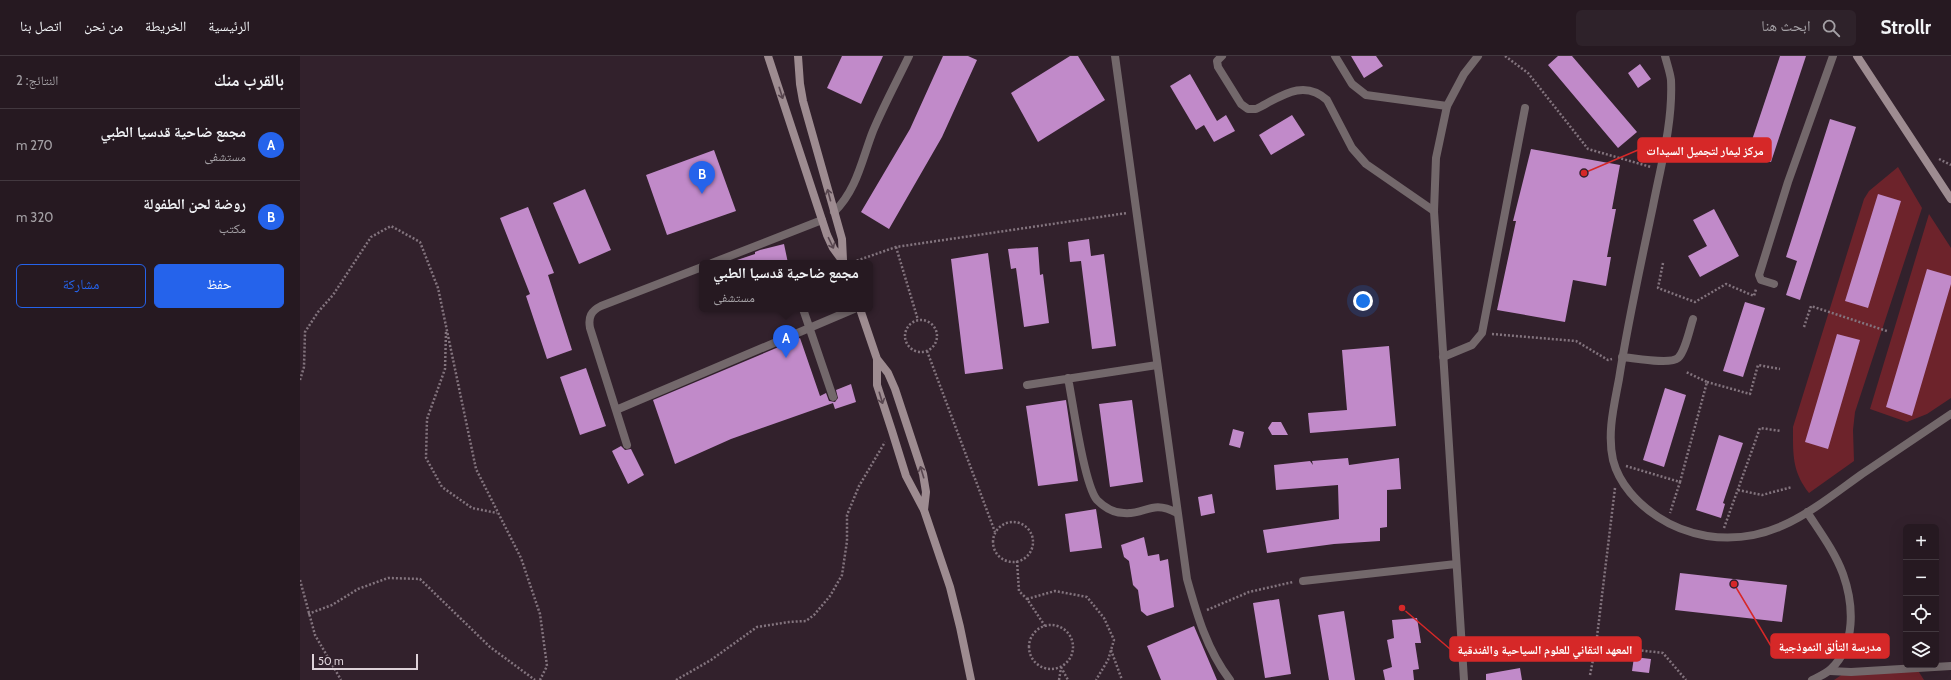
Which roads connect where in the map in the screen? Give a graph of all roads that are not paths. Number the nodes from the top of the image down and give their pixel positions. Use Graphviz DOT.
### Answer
graph roads {
  1 [pos="768,56"];
  2 [pos="798,56"];
  3 [pos="909,56"];
  4 [pos="1115,56"];
  5 [pos="1222,56"];
  6 [pos="1335,56"];
  7 [pos="1478,56"];
  8 [pos="1665,56"];
  9 [pos="1833,56"];
  10 [pos="1857,56"];
  11 [pos="1447,106"];
  12 [pos="1525,108"];
  13 [pos="1951,199"];
  14 [pos="1434,211"];
  15 [pos="834,212"];
  16 [pos="822,220"];
  17 [pos="720,260"];
  18 [pos="842,260"];
  19 [pos="843,260"];
  20 [pos="699,268"];
  21 [pos="1774,284"];
  22 [pos="804,312"];
  23 [pos="847,312"];
  24 [pos="861,312"];
  25 [pos="1693,319"];
  26 [pos="810,328"];
  27 [pos="1443,357"];
  28 [pos="1622,357"];
  29 [pos="876,359"];
  30 [pos="1157,365"];
  31 [pos="1068,378"];
  32 [pos="1027,384"];
  33 [pos="833,397"];
  34 [pos="616,410"];
  35 [pos="1951,414"];
  36 [pos="627,445"];
  37 [pos="924,510"];
  38 [pos="1807,512"];
  39 [pos="1177,513"];
  40 [pos="1456,564"];
  41 [pos="1303,581"];
  42 [pos="1951,666"];
  43 [pos="1830,671"];
  44 [pos="971,680"];
  45 [pos="1230,680"];
  46 [pos="1464,680"];
  47 [pos="1812,680"];
  1 -- 16 [label="main road, one-way"];
  15 -- 2 [label="main road, one-way"];
  3 -- 15 [label="street"];
  4 -- 30 [label="street"];
  5 -- 14 [label="street"];
  6 -- 11 [label="street"];
  7 -- 11 [label="street"];
  8 -- 28 [label="street"];
  9 -- 21 [label="street"];
  10 -- 13 [label="main road"];
  11 -- 14 [label="street"];
  12 -- 27 [label="street"];
  14 -- 27 [label="street"];
  15 -- 19 [label="main road"];
  16 -- 17 [label="street"];
  16 -- 18 [label="main road, one-way"];
  20 -- 34 [label="street"];
  22 -- 26 [label="street"];
  23 -- 26 [label="street"];
  24 -- 29 [label="main road"];
  25 -- 28 [label="street"];
  26 -- 33 [label="street"];
  26 -- 34 [label="street"];
  27 -- 40 [label="street"];
  28 -- 38 [label="street"];
  29 -- 37 [label="main road, one-way"];
  37 -- 29 [label="main road, one-way"];
  30 -- 31 [label="street"];
  30 -- 39 [label="street"];
  31 -- 32 [label="street"];
  31 -- 39 [label="street"];
  34 -- 36 [label="street"];
  35 -- 38 [label="street"];
  37 -- 44 [label="main road"];
  38 -- 43 [label="street"];
  39 -- 45 [label="street"];
  40 -- 41 [label="street"];
  40 -- 46 [label="street"];
  42 -- 43 [label="street"];
  43 -- 47 [label="street"];
}
